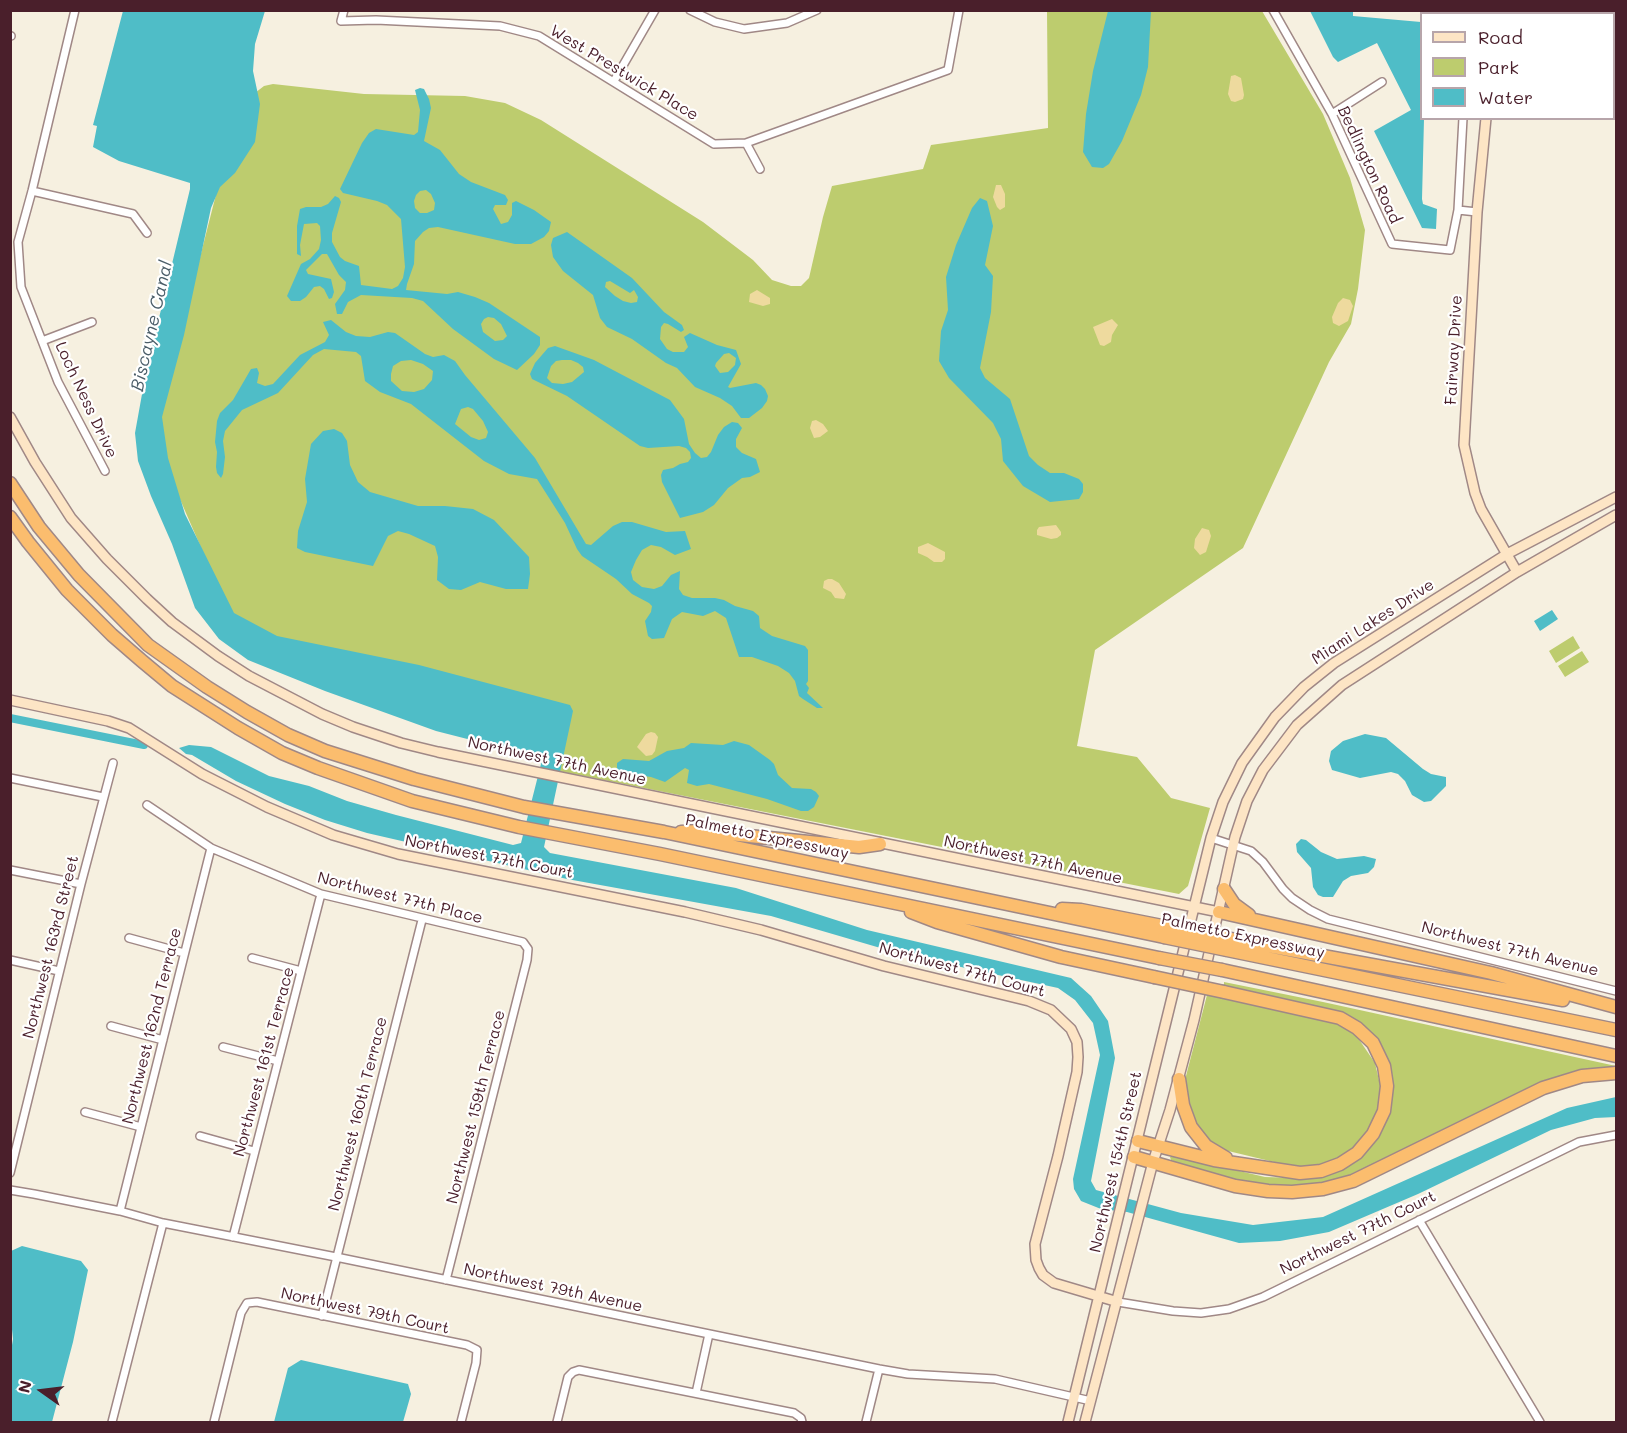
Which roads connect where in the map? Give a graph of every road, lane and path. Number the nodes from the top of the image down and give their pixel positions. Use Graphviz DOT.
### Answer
graph roads {
  1 [pos="75,10"];
  2 [pos="344,10"];
  3 [pos="655,10"];
  4 [pos="690,10"];
  5 [pos="817,10"];
  6 [pos="959,10"];
  7 [pos="1273,10"];
  8 [pos="614,81"];
  9 [pos="1382,82"];
  10 [pos="1332,114"];
  11 [pos="1463,120"];
  12 [pos="1486,120"];
  13 [pos="746,143"];
  14 [pos="760,169"];
  15 [pos="32,191"];
  16 [pos="1458,210"];
  17 [pos="1477,212"];
  18 [pos="147,233"];
  19 [pos="92,322"];
  20 [pos="42,341"];
  21 [pos="10,417"];
  22 [pos="105,471"];
  23 [pos="10,483"];
  24 [pos="1617,497"];
  25 [pos="1617,515"];
  26 [pos="10,517"];
  27 [pos="1507,554"];
  28 [pos="1517,572"];
  29 [pos="10,700"];
  30 [pos="113,763"];
  31 [pos="10,778"];
  32 [pos="103,797"];
  33 [pos="147,805"];
  34 [pos="664,832"];
  35 [pos="1211,838"];
  36 [pos="880,844"];
  37 [pos="1233,844"];
  38 [pos="211,848"];
  39 [pos="10,870"];
  40 [pos="81,884"];
  41 [pos="1224,889"];
  42 [pos="321,894"];
  43 [pos="885,901"];
  44 [pos="1194,908"];
  45 [pos="1219,912"];
  46 [pos="422,920"];
  47 [pos="1255,920"];
  48 [pos="129,939"];
  49 [pos="523,942"];
  50 [pos="1229,944"];
  51 [pos="184,953"];
  52 [pos="252,958"];
  53 [pos="10,960"];
  54 [pos="59,971"];
  55 [pos="301,971"];
  56 [pos="1617,991"];
  57 [pos="1594,1002"];
  58 [pos="1617,1007"];
  59 [pos="111,1026"];
  60 [pos="1617,1030"];
  61 [pos="1526,1037"];
  62 [pos="163,1040"];
  63 [pos="223,1047"];
  64 [pos="1617,1047"];
  65 [pos="1617,1056"];
  66 [pos="278,1061"];
  67 [pos="1617,1073"];
  68 [pos="1179,1078"];
  69 [pos="85,1112"];
  70 [pos="141,1127"];
  71 [pos="1617,1135"];
  72 [pos="200,1136"];
  73 [pos="14,1139"];
  74 [pos="1138,1141"];
  75 [pos="1159,1146"];
  76 [pos="254,1151"];
  77 [pos="1134,1157"];
  78 [pos="1153,1162"];
  79 [pos="1238,1163"];
  80 [pos="10,1173"];
  81 [pos="10,1191"];
  82 [pos="120,1211"];
  83 [pos="1419,1220"];
  84 [pos="164,1223"];
  85 [pos="233,1237"];
  86 [pos="336,1257"];
  87 [pos="446,1280"];
  88 [pos="1100,1297"];
  89 [pos="1118,1302"];
  90 [pos="322,1316"];
  91 [pos="709,1334"];
  92 [pos="879,1369"];
  93 [pos="696,1393"];
  94 [pos="1074,1396"];
  95 [pos="1091,1401"];
  96 [pos="802,1420"];
  97 [pos="112,1422"];
  98 [pos="213,1422"];
  99 [pos="461,1422"];
  100 [pos="557,1422"];
  101 [pos="866,1422"];
  102 [pos="1068,1422"];
  103 [pos="1086,1422"];
  104 [pos="1540,1422"];
  1 -- 15 [label="street, Loch Ness Drive"];
  2 -- 8 [label="street, West Prestwick Place"];
  3 -- 8 [label="street"];
  4 -- 5 [label="street"];
  6 -- 13 [label="street, West Prestwick Place"];
  7 -- 10 [label="street, Bedlington Road"];
  8 -- 13 [label="street, West Prestwick Place"];
  9 -- 10 [label="street"];
  10 -- 16 [label="street, Bedlington Road"];
  11 -- 16 [label="street, Bedlington Road"];
  12 -- 17 [label="street, Fairway Drive"];
  13 -- 14 [label="street"];
  15 -- 18 [label="street"];
  15 -- 20 [label="street, Loch Ness Drive"];
  16 -- 17 [label="street"];
  17 -- 27 [label="street, Fairway Drive"];
  19 -- 20 [label="street, Loch Ness Drive"];
  20 -- 22 [label="street, Loch Ness Drive"];
  21 -- 36 [label="street, Northwest 77th Avenue"];
  23 -- 34 [label="highway, Palmetto Expressway"];
  24 -- 27 [label="street, Miami Lakes Drive"];
  25 -- 28 [label="street"];
  26 -- 43 [label="highway"];
  27 -- 28 [label="street, Fairway Drive"];
  27 -- 35 [label="street, Miami Lakes Drive"];
  28 -- 37 [label="street"];
  29 -- 88 [label="street, Northwest 77th Court"];
  30 -- 32 [label="street, Northwest 163rd Street"];
  31 -- 32 [label="street"];
  32 -- 40 [label="street, Northwest 163rd Street"];
  33 -- 38 [label="street, Northwest 77th Place"];
  34 -- 36 [label="highway"];
  34 -- 50 [label="highway, Palmetto Expressway, bridge"];
  35 -- 37 [label="street, Northwest 77th Avenue"];
  35 -- 44 [label="street, Miami Lakes Drive"];
  36 -- 44 [label="street, Northwest 77th Avenue"];
  37 -- 41 [label="street"];
  37 -- 56 [label="street, Northwest 77th Avenue"];
  38 -- 42 [label="street, Northwest 77th Place"];
  38 -- 51 [label="street, Northwest 162nd Terrace"];
  39 -- 40 [label="street"];
  40 -- 54 [label="street, Northwest 163rd Street"];
  41 -- 45 [label="street"];
  41 -- 47 [label="highway"];
  42 -- 46 [label="street, Northwest 77th Place"];
  42 -- 55 [label="street, Northwest 161st Terrace"];
  43 -- 61 [label="highway, bridge"];
  43 -- 79 [label="highway, bridge"];
  44 -- 45 [label="street, Northwest 77th Avenue"];
  44 -- 74 [label="street, Northwest 154th Street"];
  45 -- 47 [label="highway"];
  45 -- 68 [label="street"];
  46 -- 49 [label="street, Northwest 77th Place"];
  46 -- 86 [label="street, Northwest 160th Terrace"];
  47 -- 57 [label="highway"];
  48 -- 51 [label="street"];
  49 -- 87 [label="street, Northwest 159th Terrace"];
  50 -- 57 [label="highway"];
  50 -- 60 [label="highway, Palmetto Expressway"];
  51 -- 62 [label="street, Northwest 162nd Terrace"];
  52 -- 55 [label="street"];
  53 -- 54 [label="street"];
  54 -- 73 [label="street, Northwest 163rd Street"];
  55 -- 66 [label="street, Northwest 161st Terrace"];
  57 -- 58 [label="highway"];
  59 -- 62 [label="street"];
  61 -- 64 [label="highway"];
  61 -- 65 [label="highway"];
  62 -- 70 [label="street, Northwest 162nd Terrace"];
  63 -- 66 [label="street"];
  66 -- 76 [label="street, Northwest 161st Terrace"];
  67 -- 78 [label="highway"];
  68 -- 75 [label="street"];
  68 -- 79 [label="highway"];
  69 -- 70 [label="street"];
  70 -- 82 [label="street, Northwest 162nd Terrace"];
  71 -- 83 [label="street, Northwest 77th Court"];
  72 -- 76 [label="street"];
  73 -- 80 [label="street, Northwest 163rd Street"];
  74 -- 75 [label="highway"];
  74 -- 77 [label="street, Northwest 154th Street"];
  75 -- 78 [label="street"];
  75 -- 79 [label="highway"];
  76 -- 85 [label="street, Northwest 161st Terrace"];
  77 -- 78 [label="highway"];
  77 -- 88 [label="street, Northwest 154th Street"];
  78 -- 89 [label="street"];
  81 -- 82 [label="street, Northwest 79th Avenue"];
  82 -- 84 [label="street, Northwest 79th Avenue"];
  83 -- 89 [label="street, Northwest 77th Court"];
  83 -- 104 [label="street"];
  84 -- 85 [label="street, Northwest 79th Avenue"];
  84 -- 97 [label="street"];
  85 -- 86 [label="street, Northwest 79th Avenue"];
  86 -- 87 [label="street, Northwest 79th Avenue"];
  86 -- 90 [label="street, Northwest 160th Terrace"];
  87 -- 91 [label="street, Northwest 79th Avenue"];
  88 -- 89 [label="street, Northwest 77th Court"];
  88 -- 94 [label="street, Northwest 154th Street"];
  89 -- 95 [label="street"];
  90 -- 98 [label="street, Northwest 79th Court"];
  90 -- 99 [label="street, Northwest 79th Court"];
  91 -- 92 [label="street, Northwest 79th Avenue"];
  91 -- 93 [label="street"];
  92 -- 94 [label="street, Northwest 79th Avenue"];
  92 -- 101 [label="street"];
  93 -- 96 [label="street"];
  93 -- 100 [label="street"];
  94 -- 95 [label="street, Northwest 79th Avenue"];
  94 -- 102 [label="street, Northwest 154th Street"];
  95 -- 103 [label="street"];
}
